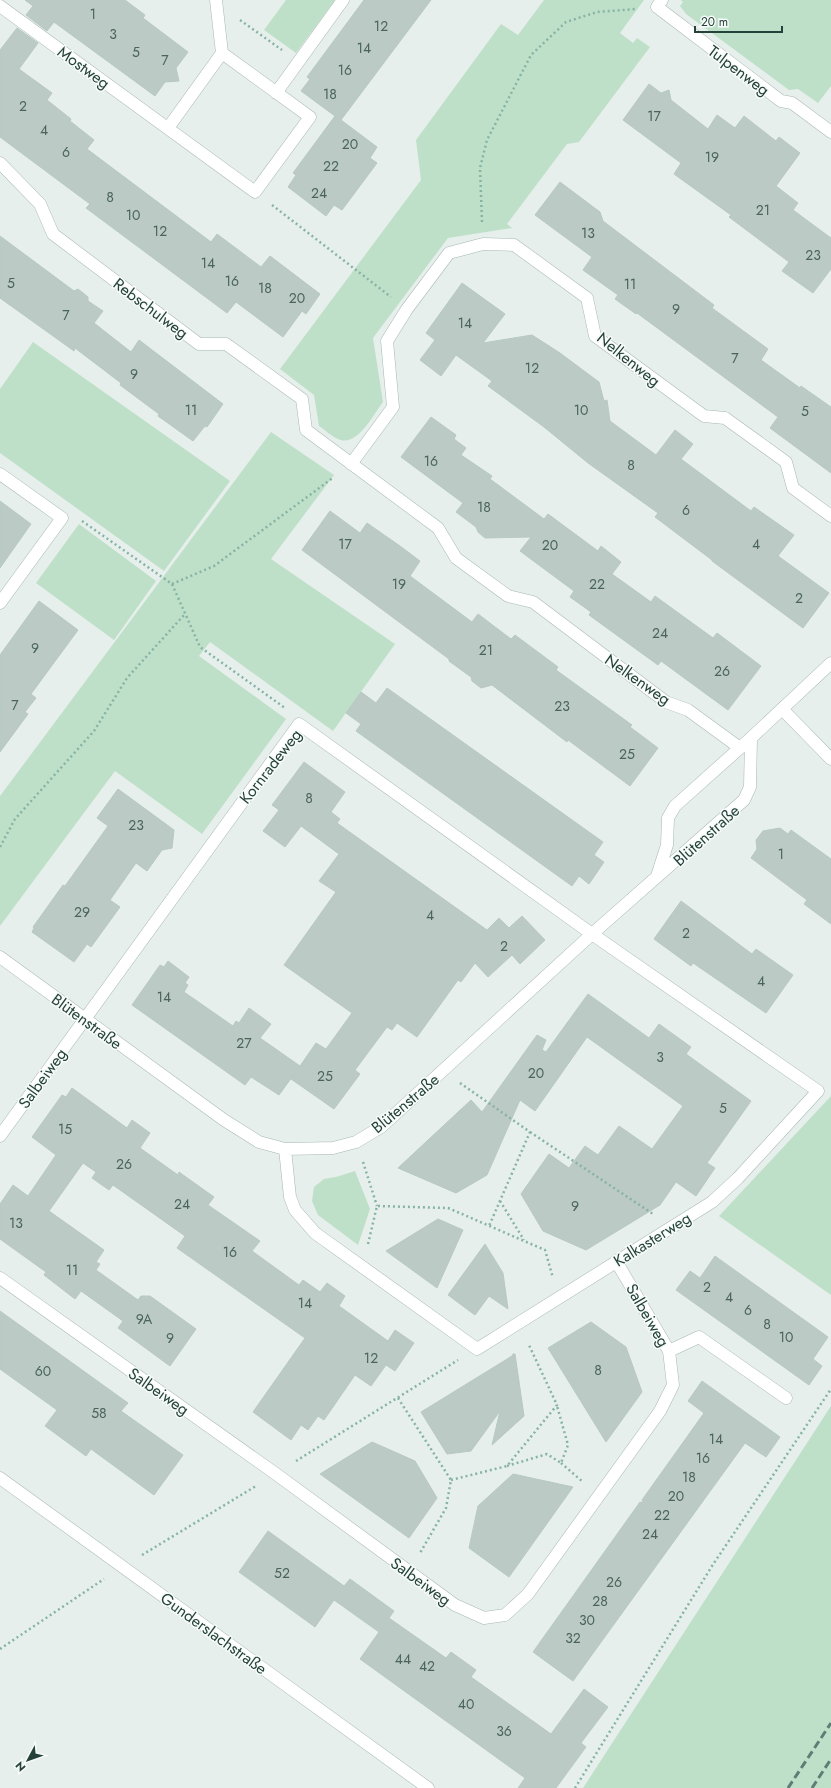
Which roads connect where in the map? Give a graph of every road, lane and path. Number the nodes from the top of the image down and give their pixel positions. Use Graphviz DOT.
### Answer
graph roads {
  1 [pos="216,0"];
  2 [pos="343,0"];
  3 [pos="659,4"];
  4 [pos="0,6"];
  5 [pos="236,17"];
  6 [pos="222,53"];
  7 [pos="299,62"];
  8 [pos="276,93"];
  9 [pos="168,128"];
  10 [pos="831,132"];
  11 [pos="0,163"];
  12 [pos="255,192"];
  13 [pos="483,244"];
  14 [pos="408,309"];
  15 [pos="306,430"];
  16 [pos="351,464"];
  17 [pos="0,474"];
  18 [pos="831,516"];
  19 [pos="62,518"];
  20 [pos="172,584"];
  21 [pos="0,603"];
  22 [pos="184,615"];
  23 [pos="831,663"];
  24 [pos="782,710"];
  25 [pos="290,712"];
  26 [pos="751,738"];
  27 [pos="740,748"];
  28 [pos="831,759"];
  29 [pos="0,847"];
  30 [pos="656,879"];
  31 [pos="592,934"];
  32 [pos="0,957"];
  33 [pos="84,1019"];
  34 [pos="443,1071"];
  35 [pos="530,1132"];
  36 [pos="0,1136"];
  37 [pos="356,1142"];
  38 [pos="285,1149"];
  39 [pos="500,1201"];
  40 [pos="377,1206"];
  41 [pos="489,1226"];
  42 [pos="672,1226"];
  43 [pos="524,1241"];
  44 [pos="616,1261"];
  45 [pos="362,1267"];
  46 [pos="0,1278"];
  47 [pos="558,1298"];
  48 [pos="518,1322"];
  49 [pos="477,1349"];
  50 [pos="669,1351"];
  51 [pos="831,1389"];
  52 [pos="398,1398"];
  53 [pos="786,1398"];
  54 [pos="557,1405"];
  55 [pos="561,1463"];
  56 [pos="507,1466"];
  57 [pos="276,1474"];
  58 [pos="0,1478"];
  59 [pos="451,1480"];
  60 [pos="598,1496"];
  61 [pos="122,1567"];
  62 [pos="409,1572"];
  63 [pos="0,1649"];
  64 [pos="428,1788"];
  65 [pos="575,1788"];
  1 -- 6 [label="street"];
  2 -- 7 [label="street"];
  3 -- 10 [label="street, Tulpenweg"];
  3 -- 13 [label="path"];
  4 -- 9 [label="street, Mostweg"];
  5 -- 7 [label="path"];
  6 -- 8 [label="street"];
  6 -- 9 [label="street"];
  7 -- 8 [label="street"];
  8 -- 12 [label="street"];
  9 -- 12 [label="street, Mostweg"];
  11 -- 15 [label="street, Rebschulweg"];
  12 -- 14 [label="path"];
  13 -- 14 [label="street, Nelkenweg"];
  13 -- 18 [label="street, Nelkenweg"];
  14 -- 16 [label="street, Nelkenweg"];
  15 -- 16 [label="street, Nelkenweg"];
  16 -- 20 [label="path"];
  16 -- 27 [label="street, Nelkenweg"];
  17 -- 19 [label="street"];
  19 -- 20 [label="path"];
  19 -- 21 [label="street"];
  20 -- 22 [label="path"];
  22 -- 25 [label="path"];
  22 -- 29 [label="path"];
  23 -- 24 [label="street, Blütenstraße"];
  24 -- 26 [label="street, Blütenstraße"];
  24 -- 28 [label="street"];
  26 -- 27 [label="street, Blütenstraße"];
  26 -- 30 [label="street, Blütenstraße"];
  27 -- 30 [label="street, Blütenstraße"];
  30 -- 31 [label="street, Blütenstraße"];
  31 -- 33 [label="street, Kornradeweg"];
  31 -- 34 [label="street, Blütenstraße"];
  31 -- 42 [label="street, Kalkasterweg"];
  32 -- 33 [label="street, Blütenstraße"];
  33 -- 36 [label="street, Salbeiweg"];
  33 -- 38 [label="street, Blütenstraße"];
  34 -- 35 [label="path"];
  34 -- 37 [label="street, Blütenstraße"];
  35 -- 39 [label="path"];
  35 -- 42 [label="path"];
  37 -- 38 [label="street, Blütenstraße"];
  37 -- 40 [label="path"];
  38 -- 45 [label="street"];
  39 -- 41 [label="path"];
  39 -- 43 [label="path"];
  40 -- 41 [label="path"];
  40 -- 45 [label="path"];
  41 -- 43 [label="path"];
  42 -- 44 [label="street, Kalkasterweg"];
  43 -- 47 [label="path"];
  44 -- 47 [label="street, Kalkasterweg"];
  44 -- 50 [label="street, Salbeiweg"];
  45 -- 49 [label="street"];
  46 -- 57 [label="street, Salbeiweg"];
  47 -- 48 [label="street, Kalkasterweg"];
  48 -- 49 [label="street, Kalkasterweg"];
  48 -- 54 [label="path"];
  49 -- 52 [label="path"];
  50 -- 53 [label="street"];
  50 -- 60 [label="street, Salbeiweg"];
  51 -- 65 [label="path"];
  52 -- 57 [label="path"];
  52 -- 59 [label="path"];
  54 -- 55 [label="path"];
  54 -- 56 [label="path"];
  55 -- 56 [label="path"];
  55 -- 60 [label="path"];
  56 -- 59 [label="path"];
  57 -- 61 [label="path"];
  57 -- 62 [label="street, Salbeiweg"];
  58 -- 61 [label="street, Gunderslachstraße"];
  59 -- 62 [label="path"];
  60 -- 62 [label="street, Salbeiweg"];
  61 -- 63 [label="path"];
  61 -- 64 [label="street, Gunderslachstraße"];
}
